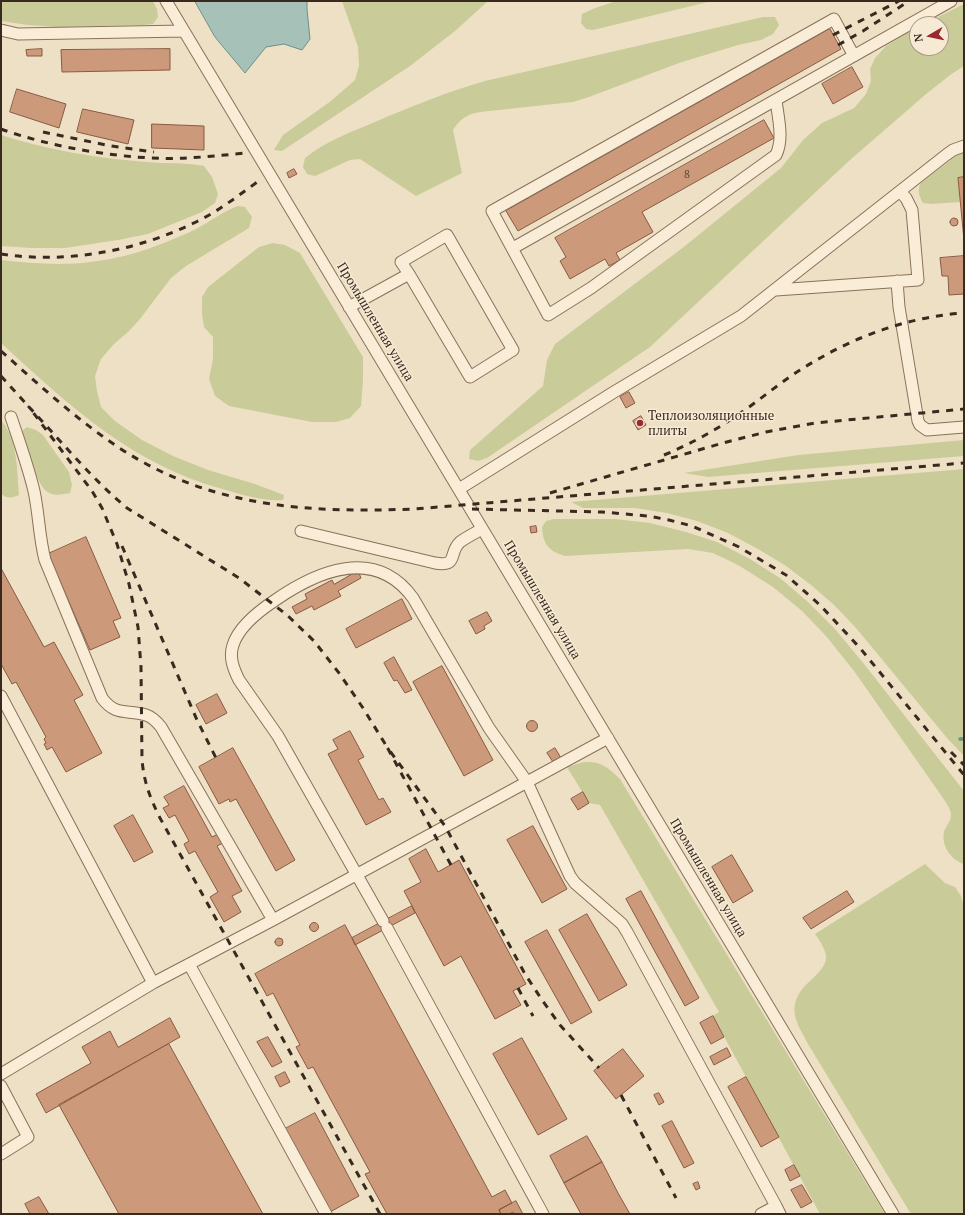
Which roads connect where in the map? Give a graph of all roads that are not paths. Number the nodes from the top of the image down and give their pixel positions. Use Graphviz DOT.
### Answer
graph roads {
  1 [pos="166,1"];
  2 [pos="951,1"];
  3 [pos="1,30"];
  4 [pos="184,31"];
  5 [pos="854,56"];
  6 [pos="776,100"];
  7 [pos="964,146"];
  8 [pos="900,192"];
  9 [pos="513,248"];
  10 [pos="409,274"];
  11 [pos="897,281"];
  12 [pos="776,290"];
  13 [pos="349,306"];
  14 [pos="11,417"];
  15 [pos="964,427"];
  16 [pos="459,489"];
  17 [pos="482,529"];
  18 [pos="301,531"];
  19 [pos="1,696"];
  20 [pos="608,738"];
  21 [pos="527,782"];
  22 [pos="357,874"];
  23 [pos="273,920"];
  24 [pos="190,964"];
  25 [pos="153,983"];
  26 [pos="1,1074"];
  27 [pos="1,1086"];
  28 [pos="1,1154"];
  29 [pos="778,1210"];
  30 [pos="326,1214"];
  31 [pos="543,1214"];
  32 [pos="761,1214"];
  33 [pos="893,1214"];
  1 -- 4 [label="street, Промышленная улица"];
  2 -- 5 [label="street"];
  3 -- 4 [label="street"];
  4 -- 13 [label="street, Промышленная улица"];
  5 -- 6 [label="street"];
  5 -- 9 [label="street"];
  6 -- 9 [label="street"];
  6 -- 9 [label="street"];
  7 -- 8 [label="street"];
  8 -- 11 [label="street"];
  8 -- 12 [label="street"];
  10 -- 10 [label="street"];
  10 -- 13 [label="street"];
  11 -- 12 [label="street"];
  11 -- 15 [label="street"];
  12 -- 16 [label="street"];
  13 -- 16 [label="street, Промышленная улица"];
  14 -- 23 [label="street"];
  16 -- 17 [label="street, Промышленная улица"];
  17 -- 18 [label="street"];
  17 -- 20 [label="street, Промышленная улица"];
  19 -- 25 [label="street"];
  20 -- 21 [label="street"];
  20 -- 33 [label="street, Промышленная улица"];
  21 -- 22 [label="street"];
  21 -- 22 [label="street"];
  21 -- 29 [label="street"];
  22 -- 23 [label="street"];
  22 -- 31 [label="street"];
  23 -- 24 [label="street"];
  24 -- 25 [label="street"];
  24 -- 30 [label="street"];
  25 -- 26 [label="street"];
  27 -- 28 [label="street"];
  29 -- 32 [label="street"];
}
